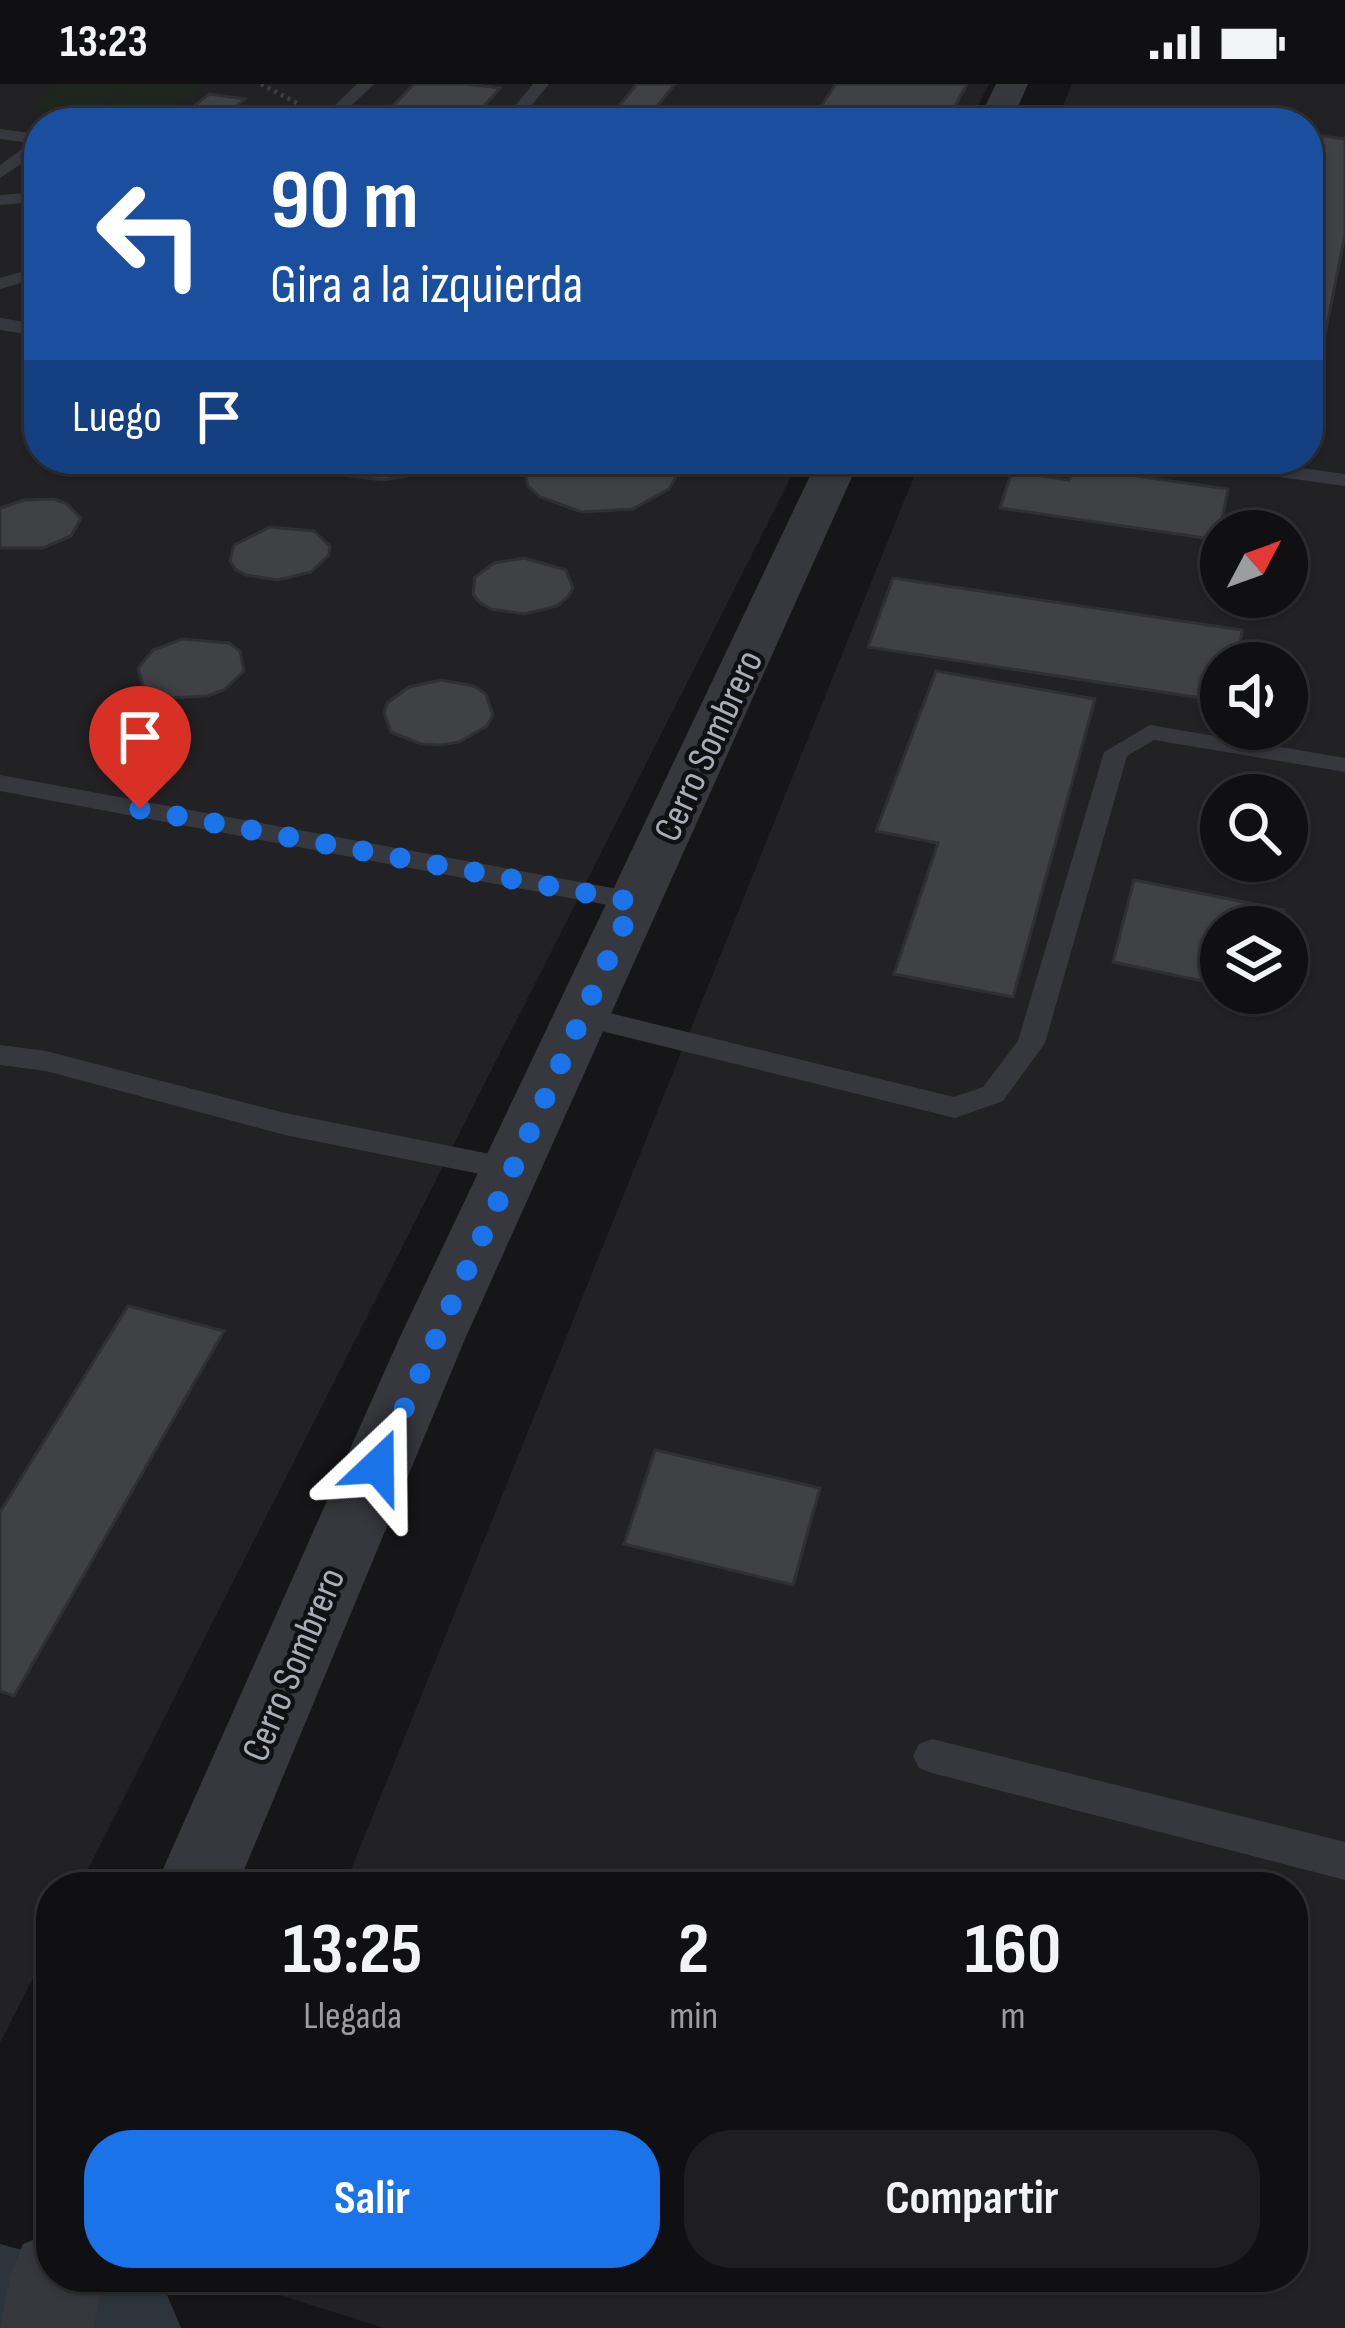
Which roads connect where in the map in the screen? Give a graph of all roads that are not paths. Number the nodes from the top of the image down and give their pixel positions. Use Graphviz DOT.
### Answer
graph roads {
  1 [pos="366,84"];
  2 [pos="541,84"];
  3 [pos="340,108"];
  4 [pos="521,108"];
  5 [pos="24,153"];
  6 [pos="0,173"];
  7 [pos="832,474"];
  8 [pos="1301,474"];
  9 [pos="1345,480"];
  10 [pos="1345,765"];
  11 [pos="0,783"];
  12 [pos="634,902"];
  13 [pos="581,1016"];
  14 [pos="0,1055"];
  15 [pos="510,1169"];
  16 [pos="932,1756"];
  17 [pos="1345,1861"];
  18 [pos="203,1872"];
  19 [pos="53,2292"];
  20 [pos="46,2328"];
  1 -- 3 [label="lane"];
  2 -- 4 [label="lane"];
  5 -- 6 [label="lane"];
  7 -- 12 [label="street, Cerro Sombrero"];
  8 -- 9 [label="lane"];
  10 -- 13 [label="lane"];
  11 -- 12 [label="lane"];
  12 -- 13 [label="street, Cerro Sombrero"];
  13 -- 15 [label="street, Cerro Sombrero"];
  14 -- 15 [label="lane"];
  15 -- 18 [label="street, Cerro Sombrero"];
  16 -- 17 [label="lane"];
  19 -- 20 [label="street"];
}
